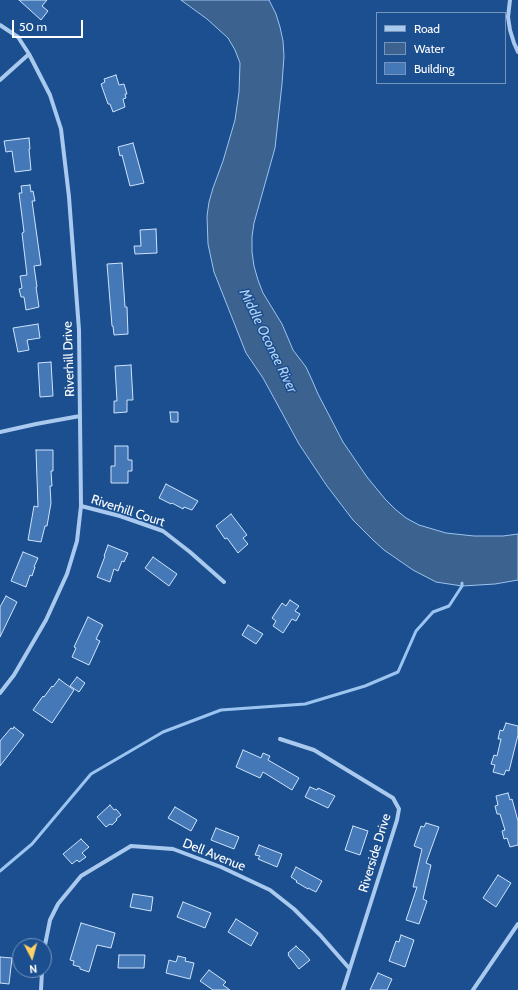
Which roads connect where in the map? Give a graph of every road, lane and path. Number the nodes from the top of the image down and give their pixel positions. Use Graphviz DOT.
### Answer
graph roads {
  1 [pos="510,0"];
  2 [pos="0,25"];
  3 [pos="518,52"];
  4 [pos="30,54"];
  5 [pos="0,80"];
  6 [pos="80,416"];
  7 [pos="0,432"];
  8 [pos="80,506"];
  9 [pos="224,582"];
  10 [pos="0,692"];
  11 [pos="280,739"];
  12 [pos="518,924"];
  13 [pos="46,938"];
  14 [pos="349,968"];
  15 [pos="42,978"];
  16 [pos="41,990"];
  17 [pos="343,990"];
  18 [pos="472,990"];
  1 -- 3 [label="street"];
  2 -- 4 [label="street, Riverhill Drive"];
  4 -- 5 [label="street"];
  4 -- 6 [label="street, Riverhill Drive"];
  6 -- 7 [label="street"];
  6 -- 8 [label="street, Riverhill Drive"];
  8 -- 9 [label="street, Riverhill Court"];
  8 -- 10 [label="street, Riverhill Drive"];
  11 -- 14 [label="street, Riverside Drive"];
  12 -- 18 [label="street"];
  13 -- 14 [label="street, Dell Avenue"];
  14 -- 17 [label="street, Riverside Drive"];
  15 -- 16 [label="street"];
}
